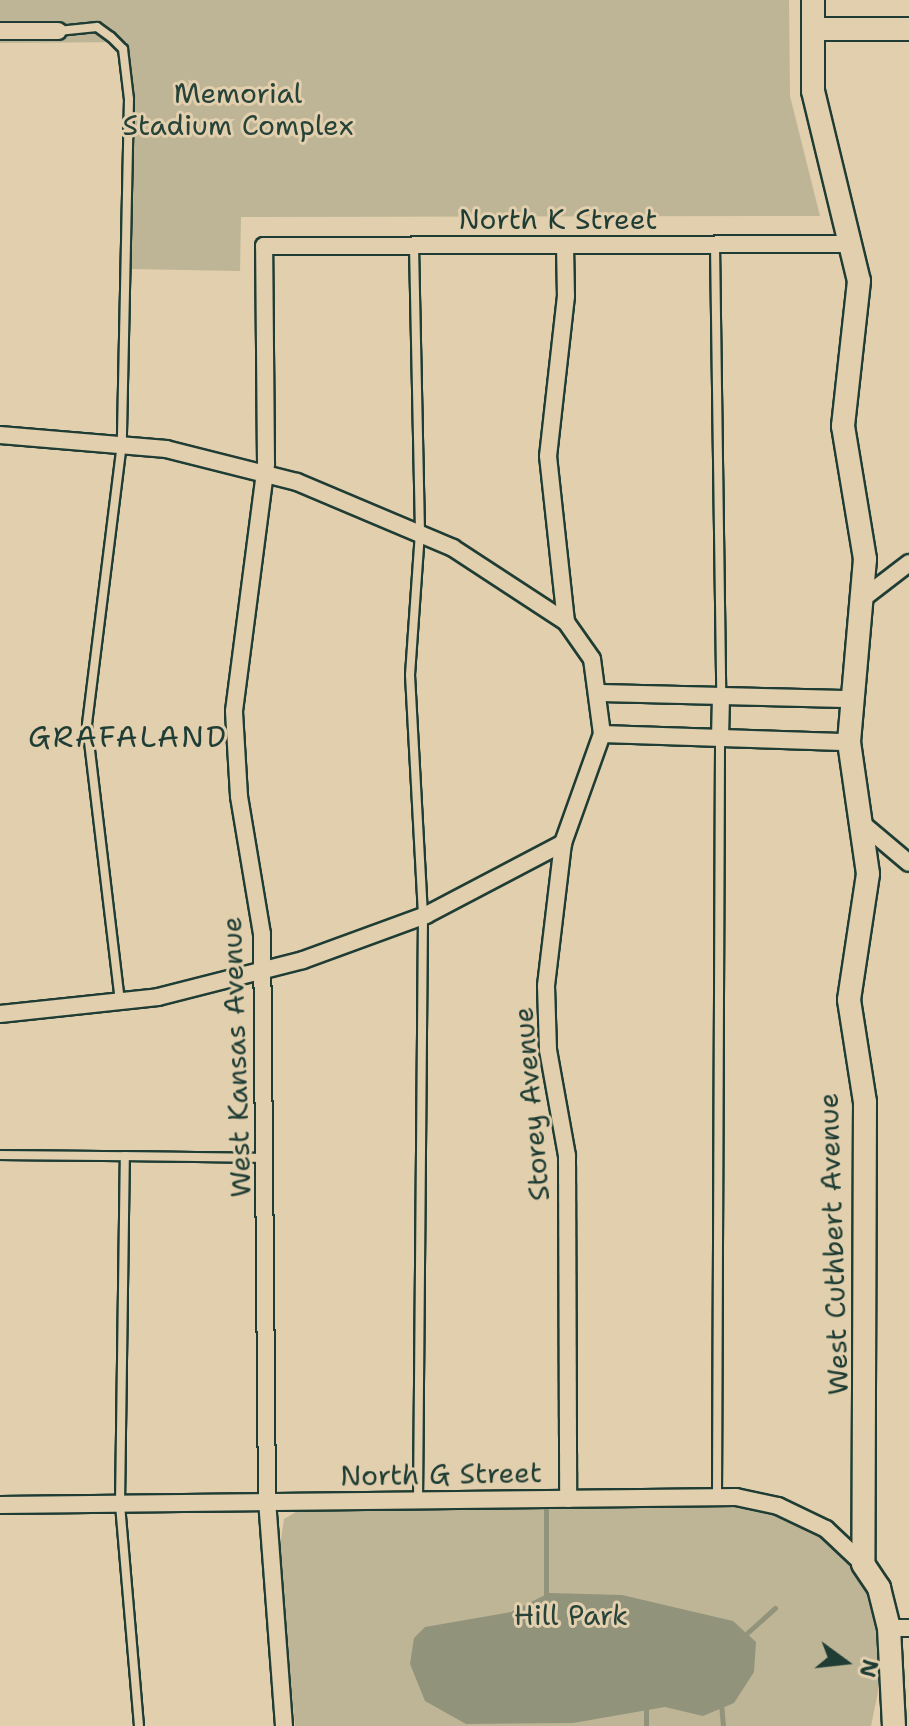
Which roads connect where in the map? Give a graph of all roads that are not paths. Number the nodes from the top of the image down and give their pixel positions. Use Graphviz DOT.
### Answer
graph roads {
  1 [pos="813,0"];
  2 [pos="813,29"];
  3 [pos="909,29"];
  4 [pos="0,31"];
  5 [pos="58,31"];
  6 [pos="852,244"];
  7 [pos="565,245"];
  8 [pos="715,245"];
  9 [pos="264,246"];
  10 [pos="414,246"];
  11 [pos="0,435"];
  12 [pos="122,443"];
  13 [pos="265,473"];
  14 [pos="420,532"];
  15 [pos="909,563"];
  16 [pos="866,596"];
  17 [pos="566,622"];
  18 [pos="601,693"];
  19 [pos="721,696"];
  20 [pos="854,699"];
  21 [pos="602,734"];
  22 [pos="720,738"];
  23 [pos="849,742"];
  24 [pos="865,826"];
  25 [pos="563,843"];
  26 [pos="909,863"];
  27 [pos="423,916"];
  28 [pos="263,971"];
  29 [pos="121,1003"];
  30 [pos="0,1014"];
  31 [pos="0,1155"];
  32 [pos="125,1156"];
  33 [pos="266,1158"];
  34 [pos="717,1496"];
  35 [pos="568,1499"];
  36 [pos="418,1500"];
  37 [pos="267,1502"];
  38 [pos="120,1504"];
  39 [pos="0,1505"];
  40 [pos="863,1564"];
  41 [pos="899,1628"];
  42 [pos="893,1725"];
  43 [pos="139,1726"];
  44 [pos="284,1726"];
  1 -- 2 [label="street, West Cuthbert Avenue"];
  2 -- 3 [label="street"];
  2 -- 6 [label="street, West Cuthbert Avenue"];
  4 -- 5 [label="street"];
  5 -- 12 [label="lane"];
  6 -- 8 [label="street, North K Street"];
  6 -- 16 [label="street, West Cuthbert Avenue"];
  7 -- 8 [label="street, North K Street"];
  7 -- 10 [label="street, North K Street"];
  7 -- 17 [label="street, Storey Avenue"];
  8 -- 19 [label="lane"];
  9 -- 10 [label="street, North K Street"];
  9 -- 13 [label="street, West Kansas Avenue"];
  10 -- 14 [label="lane"];
  11 -- 12 [label="street"];
  12 -- 13 [label="street"];
  12 -- 29 [label="lane"];
  13 -- 14 [label="street"];
  13 -- 28 [label="street, West Kansas Avenue"];
  14 -- 17 [label="street"];
  14 -- 27 [label="lane"];
  15 -- 16 [label="street"];
  16 -- 20 [label="street, West Cuthbert Avenue"];
  17 -- 18 [label="street, Storey Avenue"];
  18 -- 19 [label="street"];
  18 -- 21 [label="street, Storey Avenue"];
  19 -- 20 [label="street"];
  19 -- 22 [label="street"];
  20 -- 23 [label="street, West Cuthbert Avenue"];
  21 -- 22 [label="street"];
  21 -- 25 [label="street, Storey Avenue"];
  22 -- 23 [label="street"];
  22 -- 34 [label="lane"];
  23 -- 24 [label="street, West Cuthbert Avenue"];
  24 -- 26 [label="street"];
  24 -- 40 [label="street, West Cuthbert Avenue"];
  25 -- 27 [label="street"];
  25 -- 35 [label="street, Storey Avenue"];
  27 -- 28 [label="street"];
  27 -- 36 [label="lane"];
  28 -- 29 [label="street"];
  28 -- 33 [label="street, West Kansas Avenue"];
  29 -- 30 [label="street"];
  31 -- 32 [label="lane"];
  32 -- 33 [label="lane"];
  32 -- 38 [label="lane"];
  33 -- 37 [label="street, West Kansas Avenue"];
  34 -- 35 [label="street, North G Street"];
  34 -- 40 [label="street, North G Street"];
  35 -- 36 [label="street, North G Street"];
  36 -- 37 [label="street, North G Street"];
  37 -- 38 [label="street, North G Street"];
  37 -- 44 [label="street, West Kansas Avenue"];
  38 -- 39 [label="street, North G Street"];
  38 -- 43 [label="lane"];
  40 -- 41 [label="street, West Cuthbert Avenue"];
  41 -- 42 [label="street, West Cuthbert Avenue"];
}
